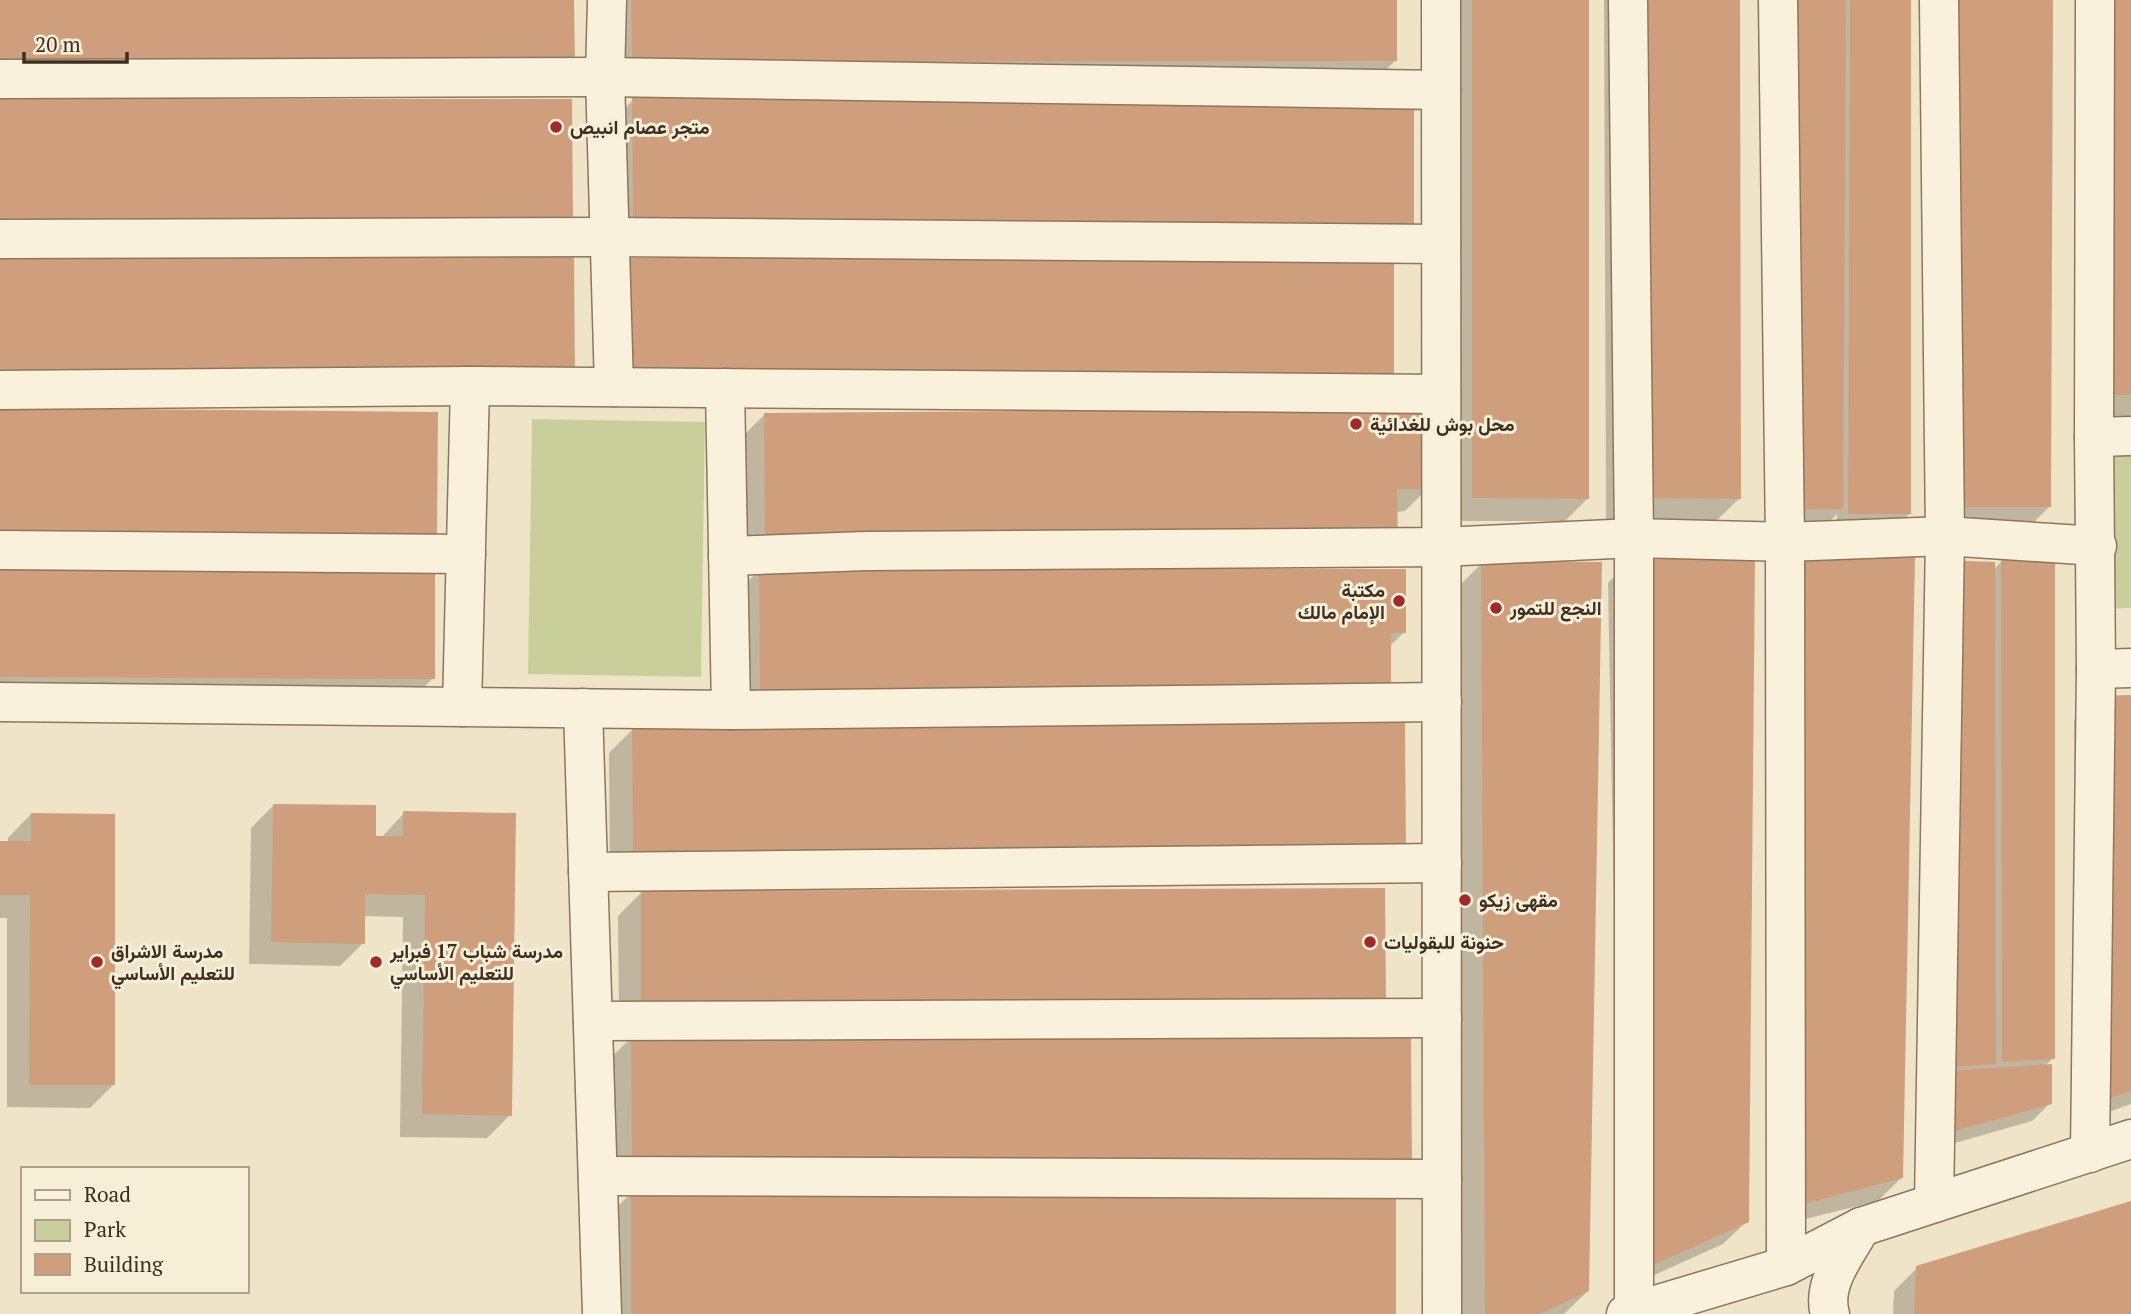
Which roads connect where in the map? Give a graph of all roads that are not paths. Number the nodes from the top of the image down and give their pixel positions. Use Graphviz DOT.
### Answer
graph roads {
  1 [pos="607,0"];
  2 [pos="1441,0"];
  3 [pos="1628,0"];
  4 [pos="1778,0"];
  5 [pos="1939,0"];
  6 [pos="2095,0"];
  7 [pos="605,77"];
  8 [pos="0,79"];
  9 [pos="1441,90"];
  10 [pos="610,237"];
  11 [pos="0,239"];
  12 [pos="1441,244"];
  13 [pos="470,386"];
  14 [pos="614,387"];
  15 [pos="725,388"];
  16 [pos="0,390"];
  17 [pos="1441,394"];
  18 [pos="2113,437"];
  19 [pos="1945,536"];
  20 [pos="1634,538"];
  21 [pos="1785,542"];
  22 [pos="2097,546"];
  23 [pos="1441,547"];
  24 [pos="0,550"];
  25 [pos="466,554"];
  26 [pos="728,555"];
  27 [pos="2114,669"];
  28 [pos="0,702"];
  29 [pos="1442,702"];
  30 [pos="462,707"];
  31 [pos="583,708"];
  32 [pos="731,710"];
  33 [pos="1442,863"];
  34 [pos="588,872"];
  35 [pos="1442,1018"];
  36 [pos="593,1021"];
  37 [pos="2131,1139"];
  38 [pos="2090,1153"];
  39 [pos="598,1176"];
  40 [pos="1442,1179"];
  41 [pos="1934,1203"];
  42 [pos="1861,1227"];
  43 [pos="1786,1266"];
  44 [pos="1630,1313"];
  45 [pos="602,1314"];
  46 [pos="1442,1314"];
  47 [pos="1830,1314"];
  1 -- 7 [label="street"];
  2 -- 9 [label="street"];
  3 -- 20 [label="street"];
  4 -- 21 [label="street"];
  5 -- 19 [label="street"];
  6 -- 18 [label="street"];
  7 -- 8 [label="street"];
  7 -- 9 [label="street"];
  7 -- 10 [label="street"];
  9 -- 12 [label="street"];
  10 -- 11 [label="street"];
  10 -- 12 [label="street"];
  10 -- 14 [label="street"];
  12 -- 17 [label="street"];
  13 -- 14 [label="street"];
  13 -- 16 [label="street"];
  13 -- 25 [label="street"];
  14 -- 15 [label="street"];
  15 -- 17 [label="street"];
  15 -- 26 [label="street"];
  17 -- 23 [label="street"];
  18 -- 22 [label="street"];
  19 -- 21 [label="street"];
  19 -- 22 [label="street"];
  19 -- 41 [label="street"];
  20 -- 21 [label="street"];
  20 -- 23 [label="street"];
  20 -- 44 [label="street"];
  21 -- 43 [label="street"];
  22 -- 27 [label="street"];
  23 -- 26 [label="street"];
  23 -- 29 [label="street"];
  24 -- 25 [label="street"];
  25 -- 30 [label="street"];
  26 -- 32 [label="street"];
  27 -- 38 [label="street"];
  28 -- 30 [label="street"];
  29 -- 32 [label="street"];
  29 -- 33 [label="street"];
  30 -- 31 [label="street"];
  31 -- 32 [label="street"];
  31 -- 34 [label="street"];
  33 -- 34 [label="street"];
  33 -- 35 [label="street"];
  34 -- 36 [label="street"];
  35 -- 36 [label="street"];
  35 -- 40 [label="street"];
  36 -- 39 [label="street"];
  37 -- 38 [label="street"];
  38 -- 41 [label="street"];
  39 -- 40 [label="street"];
  39 -- 45 [label="street"];
  40 -- 46 [label="street"];
  41 -- 42 [label="street"];
  42 -- 43 [label="street"];
  42 -- 47 [label="street"];
  43 -- 44 [label="street"];
}
